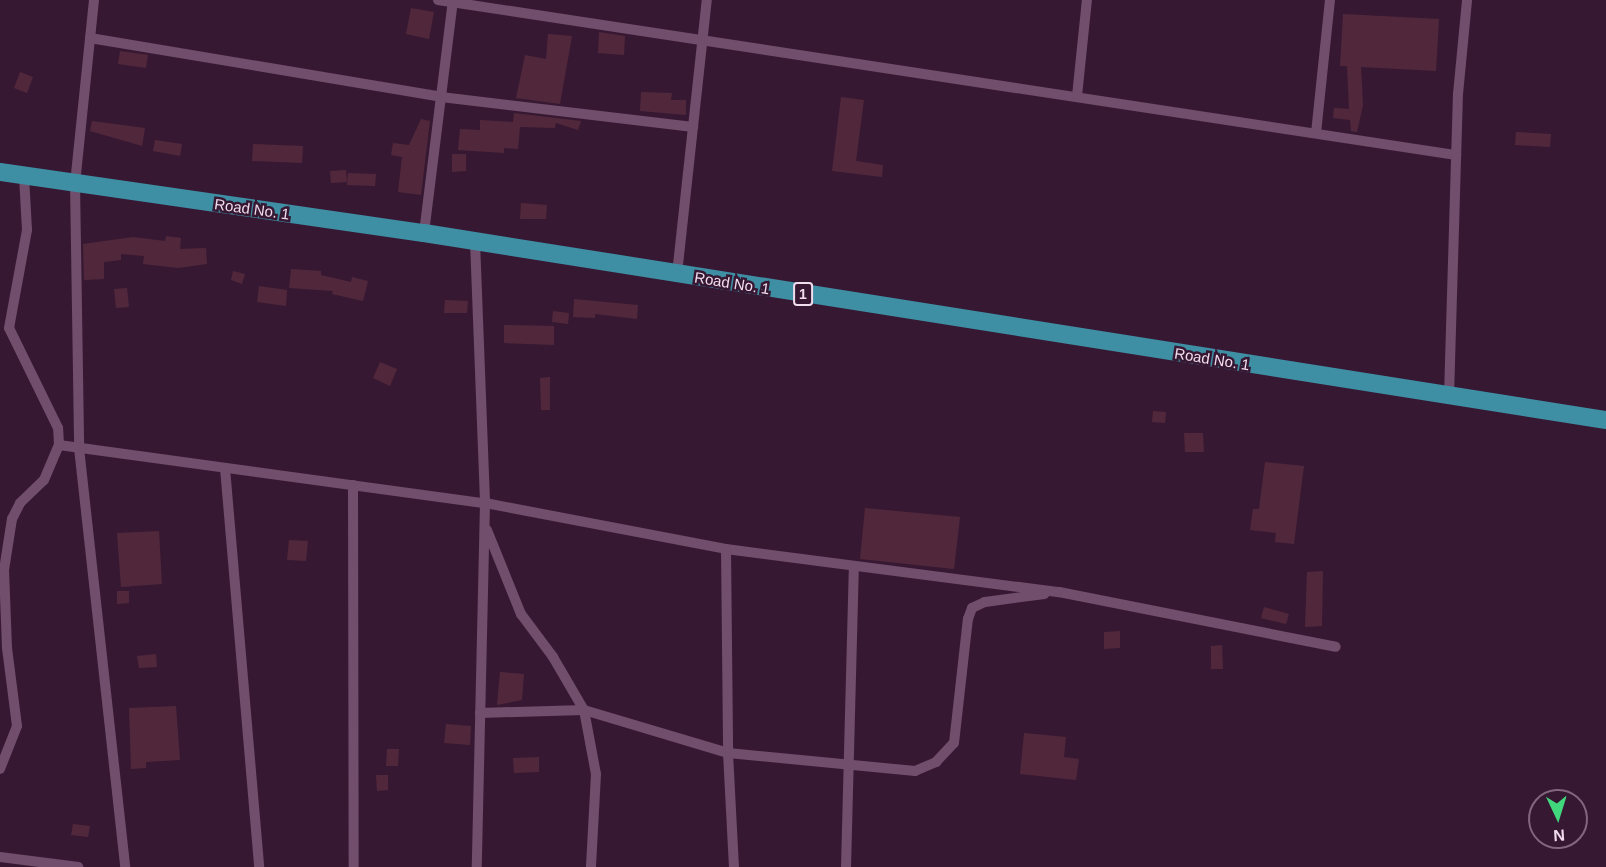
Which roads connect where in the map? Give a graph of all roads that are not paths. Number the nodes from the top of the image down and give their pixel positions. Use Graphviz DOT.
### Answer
graph roads {
  1 [pos="94,0"];
  2 [pos="438,0"];
  3 [pos="707,0"];
  4 [pos="1088,0"];
  5 [pos="1330,0"];
  6 [pos="1467,0"];
  7 [pos="453,1"];
  8 [pos="90,38"];
  9 [pos="703,39"];
  10 [pos="1077,96"];
  11 [pos="441,97"];
  12 [pos="693,127"];
  13 [pos="1316,133"];
  14 [pos="1456,155"];
  15 [pos="0,172"];
  16 [pos="24,176"];
  17 [pos="75,183"];
  18 [pos="424,233"];
  19 [pos="475,242"];
  20 [pos="678,274"];
  21 [pos="1449,396"];
  22 [pos="1606,420"];
  23 [pos="60,445"];
  24 [pos="79,448"];
  25 [pos="225,468"];
  26 [pos="353,485"];
  27 [pos="485,503"];
  28 [pos="485,524"];
  29 [pos="726,549"];
  30 [pos="854,566"];
  31 [pos="1059,592"];
  32 [pos="1336,647"];
  33 [pos="584,710"];
  34 [pos="480,713"];
  35 [pos="728,753"];
  36 [pos="846,763"];
  37 [pos="0,769"];
  38 [pos="0,857"];
  39 [pos="78,867"];
  40 [pos="125,867"];
  41 [pos="259,867"];
  42 [pos="354,867"];
  43 [pos="477,867"];
  44 [pos="591,867"];
  45 [pos="734,867"];
  46 [pos="846,867"];
  1 -- 8 [label="street"];
  2 -- 7 [label="street"];
  3 -- 9 [label="street"];
  4 -- 10 [label="street"];
  5 -- 13 [label="street"];
  6 -- 14 [label="street"];
  7 -- 9 [label="street"];
  7 -- 11 [label="street"];
  8 -- 11 [label="street"];
  8 -- 17 [label="street"];
  9 -- 10 [label="street"];
  9 -- 12 [label="street"];
  10 -- 13 [label="street"];
  11 -- 12 [label="street"];
  11 -- 18 [label="street"];
  12 -- 20 [label="street"];
  13 -- 14 [label="street"];
  14 -- 21 [label="street"];
  15 -- 16 [label="highway, Road No. 1 / 1"];
  16 -- 17 [label="highway, Road No. 1 / 1"];
  16 -- 23 [label="street"];
  17 -- 18 [label="highway, Road No. 1 / 1"];
  17 -- 24 [label="street"];
  18 -- 19 [label="highway, Road No. 1 / 1"];
  19 -- 20 [label="highway, Road No. 1 / 1"];
  19 -- 27 [label="street"];
  20 -- 21 [label="highway, Road No. 1 / 1"];
  21 -- 22 [label="highway, Road No. 1 / 1"];
  23 -- 24 [label="street"];
  23 -- 37 [label="street"];
  24 -- 25 [label="street"];
  24 -- 40 [label="street"];
  25 -- 26 [label="street"];
  25 -- 41 [label="street"];
  26 -- 27 [label="street"];
  26 -- 42 [label="street"];
  27 -- 28 [label="street"];
  27 -- 29 [label="street"];
  28 -- 33 [label="street"];
  28 -- 34 [label="street"];
  29 -- 30 [label="street"];
  29 -- 35 [label="street"];
  30 -- 31 [label="street"];
  30 -- 36 [label="street"];
  31 -- 32 [label="street"];
  31 -- 36 [label="street"];
  33 -- 34 [label="street"];
  33 -- 35 [label="street"];
  33 -- 44 [label="street"];
  34 -- 43 [label="street"];
  35 -- 36 [label="street"];
  35 -- 45 [label="street"];
  36 -- 46 [label="street"];
  38 -- 39 [label="street"];
}
